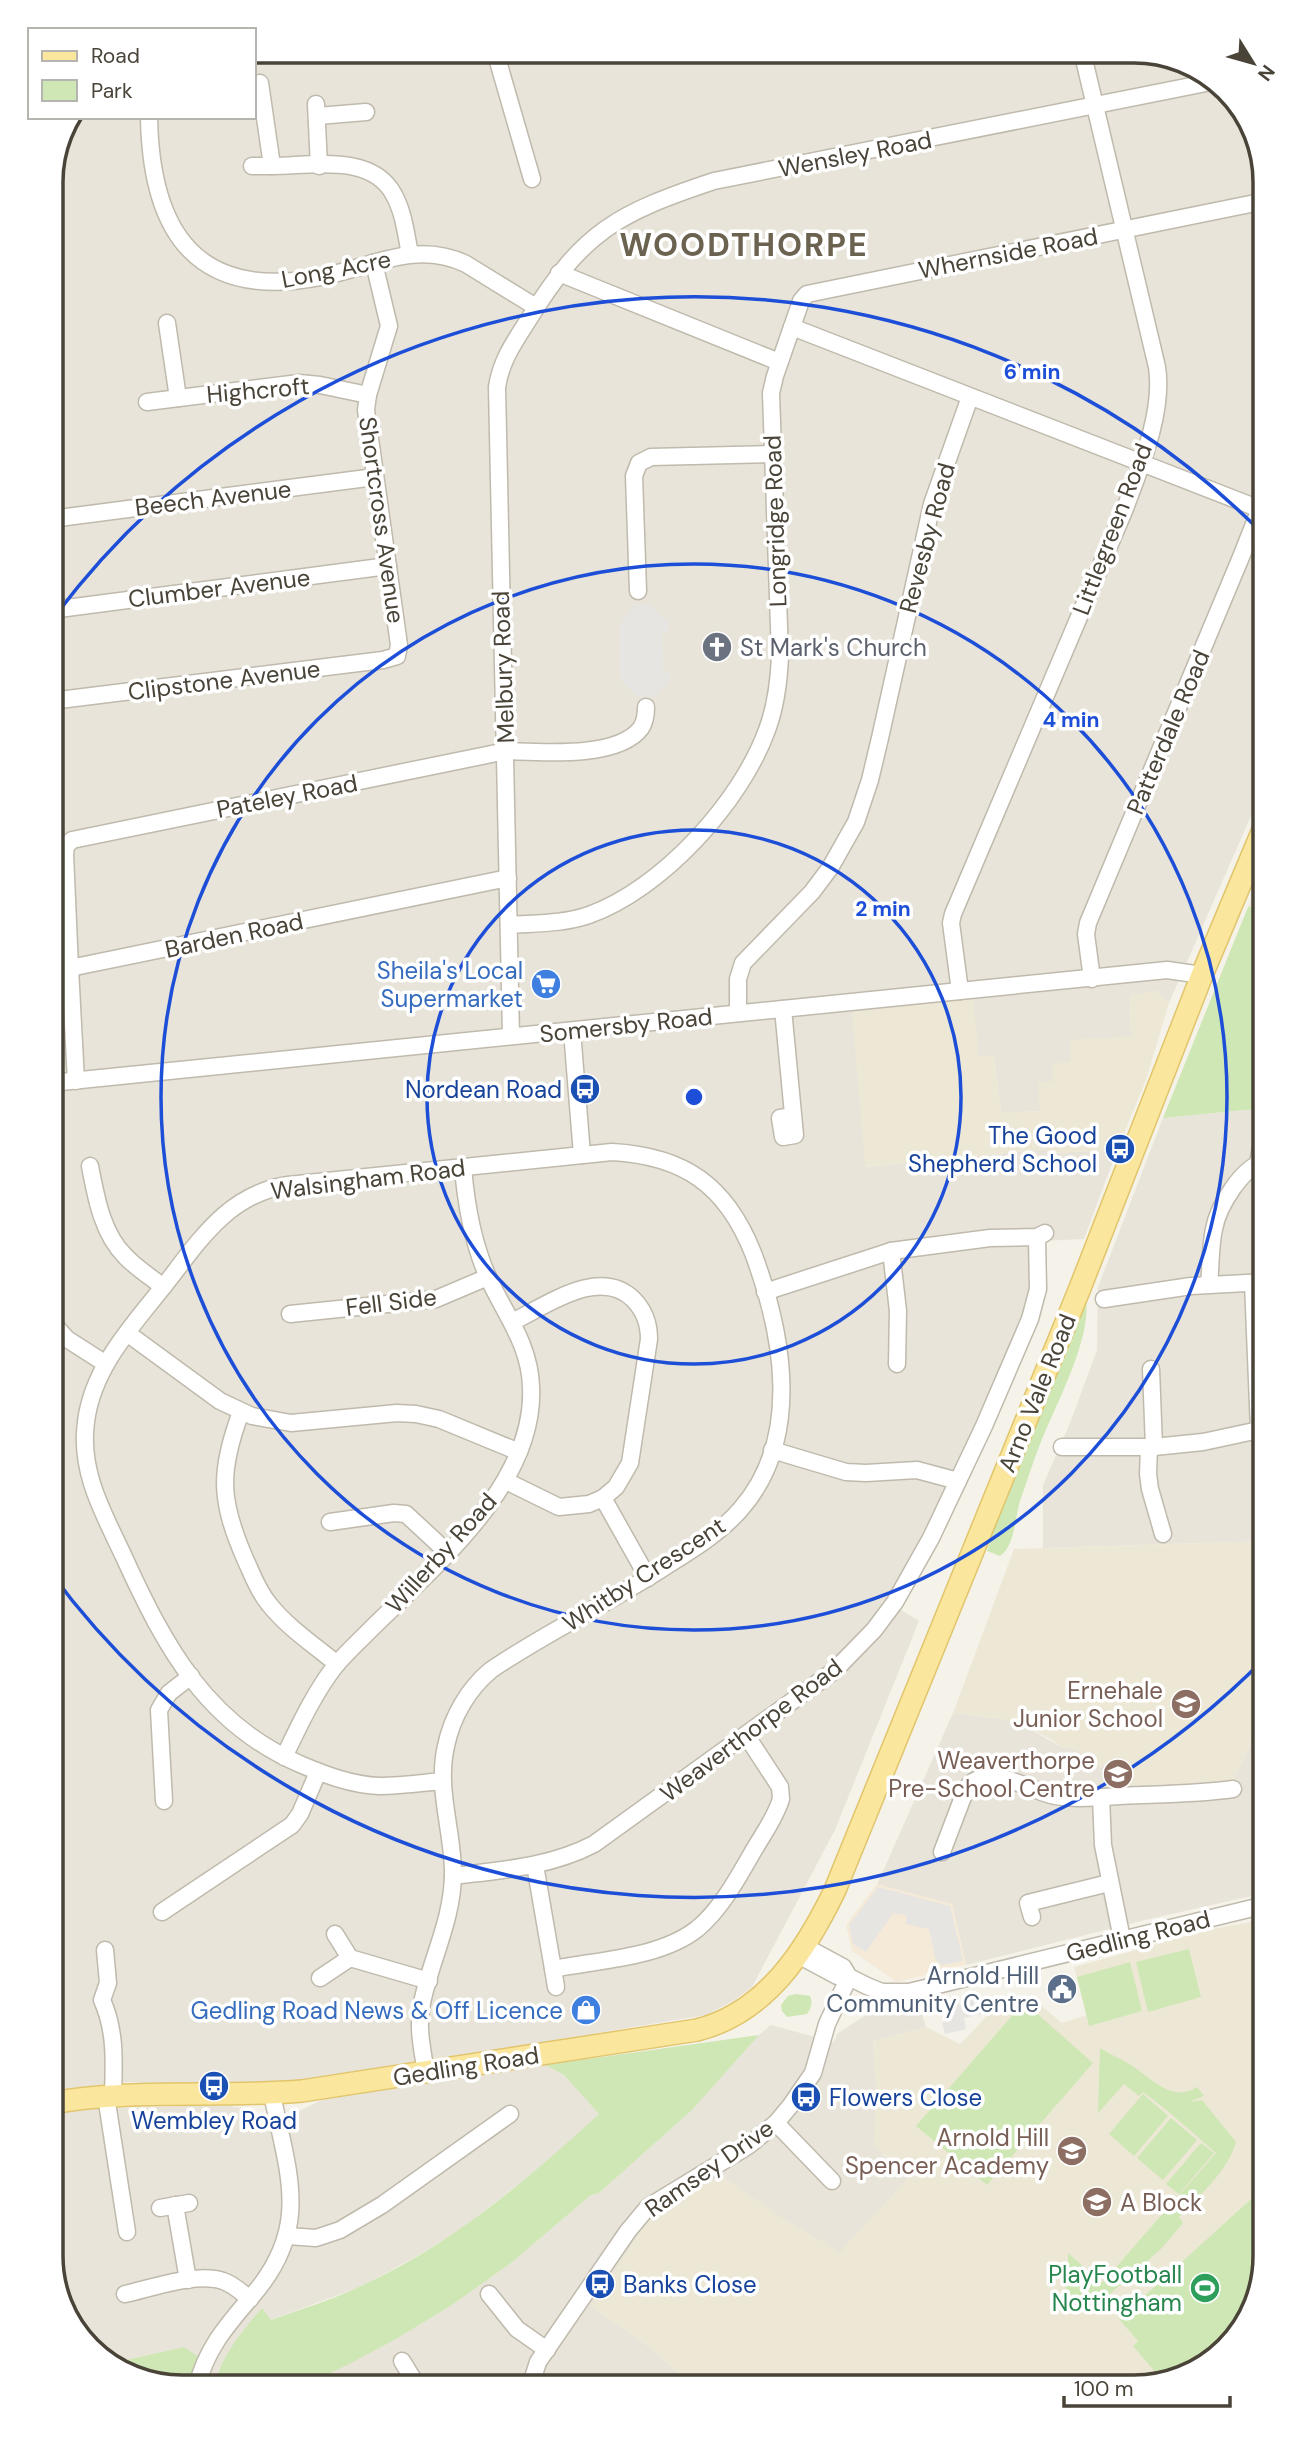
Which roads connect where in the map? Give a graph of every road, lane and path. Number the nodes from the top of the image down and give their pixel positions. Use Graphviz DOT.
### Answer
graph roads {
  1 [pos="498,63"];
  2 [pos="1085,63"];
  3 [pos="260,83"];
  4 [pos="1201,84"];
  5 [pos="1095,107"];
  6 [pos="366,112"];
  7 [pos="149,119"];
  8 [pos="319,166"];
  9 [pos="532,179"];
  10 [pos="1253,203"];
  11 [pos="1124,230"];
  12 [pos="410,254"];
  13 [pos="374,263"];
  14 [pos="559,273"];
  15 [pos="536,307"];
  16 [pos="167,323"];
  17 [pos="792,327"];
  18 [pos="782,354"];
  19 [pos="368,395"];
  20 [pos="970,397"];
  21 [pos="178,398"];
  22 [pos="147,402"];
  23 [pos="772,453"];
  24 [pos="1142,463"];
  25 [pos="375,477"];
  26 [pos="1253,506"];
  27 [pos="63,517"];
  28 [pos="1253,534"];
  29 [pos="388,566"];
  30 [pos="638,591"];
  31 [pos="63,608"];
  32 [pos="397,656"];
  33 [pos="63,700"];
  34 [pos="646,707"];
  35 [pos="506,751"];
  36 [pos="1253,854"];
  37 [pos="508,878"];
  38 [pos="509,925"];
  39 [pos="70,968"];
  40 [pos="1202,975"];
  41 [pos="1092,979"];
  42 [pos="960,991"];
  43 [pos="783,1009"];
  44 [pos="738,1013"];
  45 [pos="572,1031"];
  46 [pos="511,1036"];
  47 [pos="76,1081"];
  48 [pos="63,1082"];
  49 [pos="793,1116"];
  50 [pos="582,1155"];
  51 [pos="90,1166"];
  52 [pos="463,1167"];
  53 [pos="1253,1169"];
  54 [pos="891,1251"];
  55 [pos="488,1277"];
  56 [pos="1253,1283"];
  57 [pos="1209,1284"];
  58 [pos="163,1287"];
  59 [pos="765,1292"];
  60 [pos="1113,1301"];
  61 [pos="290,1314"];
  62 [pos="512,1322"];
  63 [pos="127,1333"];
  64 [pos="63,1334"];
  65 [pos="892,1359"];
  66 [pos="106,1364"];
  67 [pos="1146,1377"];
  68 [pos="241,1412"];
  69 [pos="1253,1431"];
  70 [pos="1062,1447"];
  71 [pos="1152,1447"];
  72 [pos="772,1450"];
  73 [pos="519,1452"];
  74 [pos="506,1481"];
  75 [pos="958,1481"];
  76 [pos="603,1498"];
  77 [pos="330,1522"];
  78 [pos="1163,1534"];
  79 [pos="447,1552"];
  80 [pos="648,1578"];
  81 [pos="337,1664"];
  82 [pos="191,1676"];
  83 [pos="746,1735"];
  84 [pos="284,1757"];
  85 [pos="318,1772"];
  86 [pos="442,1781"];
  87 [pos="1233,1789"];
  88 [pos="159,1795"];
  89 [pos="1101,1797"];
  90 [pos="942,1852"];
  91 [pos="535,1866"];
  92 [pos="453,1876"];
  93 [pos="1109,1883"];
  94 [pos="1253,1908"];
  95 [pos="162,1912"];
  96 [pos="1032,1917"];
  97 [pos="335,1934"];
  98 [pos="1122,1939"];
  99 [pos="105,1950"];
  100 [pos="801,1951"];
  101 [pos="350,1958"];
  102 [pos="553,1969"];
  103 [pos="849,1977"];
  104 [pos="320,1978"];
  105 [pos="429,1981"];
  106 [pos="556,1987"];
  107 [pos="426,2072"];
  108 [pos="272,2094"];
  109 [pos="109,2095"];
  110 [pos="63,2101"];
  111 [pos="510,2113"];
  112 [pos="776,2123"];
  113 [pos="821,2177"];
  114 [pos="175,2205"];
  115 [pos="127,2232"];
  116 [pos="287,2236"];
  117 [pos="188,2280"];
  118 [pos="135,2296"];
  119 [pos="250,2299"];
  120 [pos="492,2305"];
  121 [pos="547,2350"];
  122 [pos="201,2375"];
  123 [pos="533,2375"];
  1 -- 9 [label="street"];
  2 -- 5 [label="street, Littlegreen Road"];
  3 -- 8 [label="street"];
  4 -- 5 [label="street, Wensley Road"];
  5 -- 11 [label="street, Littlegreen Road"];
  5 -- 14 [label="street, Wensley Road"];
  6 -- 8 [label="street"];
  7 -- 13 [label="street, Long Acre"];
  8 -- 12 [label="street"];
  10 -- 11 [label="street, Whernside Road"];
  11 -- 17 [label="street, Whernside Road"];
  11 -- 24 [label="street, Littlegreen Road"];
  12 -- 13 [label="street, Long Acre"];
  12 -- 15 [label="street, Long Acre"];
  13 -- 19 [label="street, Shortcross Avenue"];
  14 -- 15 [label="street, Wensley Road"];
  14 -- 18 [label="street"];
  15 -- 35 [label="street, Melbury Road"];
  16 -- 21 [label="street"];
  17 -- 18 [label="street, Whernside Road"];
  17 -- 20 [label="street"];
  18 -- 23 [label="street, Longridge Road"];
  19 -- 21 [label="street, Highcroft"];
  19 -- 25 [label="street, Shortcross Avenue"];
  20 -- 24 [label="street"];
  20 -- 44 [label="street, Revesby Road"];
  21 -- 22 [label="street, Highcroft"];
  23 -- 30 [label="street"];
  23 -- 38 [label="street, Longridge Road"];
  24 -- 26 [label="street"];
  24 -- 42 [label="street, Littlegreen Road"];
  25 -- 27 [label="street, Beech Avenue"];
  25 -- 29 [label="street, Shortcross Avenue"];
  28 -- 41 [label="street, Patterdale Road"];
  29 -- 31 [label="street, Clumber Avenue"];
  29 -- 32 [label="street, Shortcross Avenue"];
  32 -- 33 [label="street, Clipstone Avenue"];
  34 -- 35 [label="street, Pateley Road"];
  35 -- 37 [label="street, Melbury Road"];
  35 -- 39 [label="street, Pateley Road"];
  36 -- 40 [label="main road, Arno Vale Road"];
  37 -- 38 [label="street, Melbury Road"];
  37 -- 39 [label="street, Barden Road"];
  38 -- 46 [label="street, Melbury Road"];
  39 -- 47 [label="street"];
  40 -- 41 [label="street, Somersby Road"];
  40 -- 100 [label="main road, Arno Vale Road"];
  41 -- 42 [label="street, Somersby Road"];
  42 -- 43 [label="street, Somersby Road"];
  43 -- 44 [label="street, Somersby Road"];
  43 -- 49 [label="street"];
  44 -- 45 [label="street, Somersby Road"];
  45 -- 46 [label="street, Somersby Road"];
  45 -- 50 [label="street"];
  46 -- 47 [label="street, Somersby Road"];
  47 -- 48 [label="street, Somersby Road"];
  50 -- 52 [label="street, Walsingham Road"];
  50 -- 59 [label="street, Whitby Crescent"];
  51 -- 58 [label="street"];
  52 -- 55 [label="street, Willerby Road"];
  52 -- 58 [label="street, Walsingham Road"];
  53 -- 57 [label="street"];
  54 -- 59 [label="street, Weaverthorpe Road"];
  54 -- 65 [label="street"];
  54 -- 75 [label="street, Weaverthorpe Road"];
  55 -- 61 [label="street, Fell Side"];
  55 -- 62 [label="street, Willerby Road"];
  56 -- 57 [label="street"];
  57 -- 60 [label="street"];
  58 -- 63 [label="street, Walsingham Road"];
  59 -- 72 [label="street, Whitby Crescent"];
  62 -- 73 [label="street, Willerby Road"];
  62 -- 76 [label="street"];
  63 -- 66 [label="street, Walsingham Road"];
  63 -- 68 [label="street"];
  64 -- 66 [label="street"];
  66 -- 82 [label="street, Walsingham Road"];
  67 -- 71 [label="street"];
  68 -- 73 [label="street"];
  68 -- 81 [label="street"];
  69 -- 71 [label="street"];
  70 -- 71 [label="street"];
  71 -- 78 [label="street"];
  72 -- 75 [label="street"];
  72 -- 80 [label="street, Whitby Crescent"];
  73 -- 74 [label="street, Willerby Road"];
  74 -- 76 [label="street"];
  74 -- 79 [label="street, Willerby Road"];
  75 -- 83 [label="street, Weaverthorpe Road"];
  76 -- 80 [label="street"];
  77 -- 79 [label="street"];
  79 -- 81 [label="street, Willerby Road"];
  80 -- 86 [label="street, Whitby Crescent"];
  81 -- 84 [label="street, Willerby Road"];
  82 -- 84 [label="street, Walsingham Road"];
  82 -- 88 [label="street"];
  83 -- 91 [label="street, Weaverthorpe Road"];
  83 -- 102 [label="street"];
  84 -- 85 [label="street, Walsingham Road"];
  85 -- 86 [label="street, Walsingham Road"];
  85 -- 95 [label="street"];
  86 -- 92 [label="street, Whitby Crescent"];
  87 -- 89 [label="street"];
  89 -- 90 [label="street"];
  89 -- 93 [label="street"];
  91 -- 92 [label="street, Weaverthorpe Road"];
  91 -- 102 [label="street"];
  92 -- 105 [label="street, Whitby Crescent"];
  93 -- 96 [label="street"];
  93 -- 98 [label="street"];
  94 -- 98 [label="street, Gedling Road"];
  97 -- 101 [label="street"];
  98 -- 103 [label="street, Gedling Road"];
  99 -- 109 [label="street"];
  100 -- 103 [label="street, Gedling Road"];
  100 -- 107 [label="main road, Gedling Road"];
  101 -- 104 [label="street"];
  101 -- 105 [label="street"];
  102 -- 106 [label="street"];
  103 -- 112 [label="street, Ramsey Drive"];
  105 -- 107 [label="street, Whitby Crescent"];
  107 -- 108 [label="main road, Gedling Road"];
  108 -- 109 [label="main road, Gedling Road"];
  108 -- 116 [label="street"];
  109 -- 110 [label="main road, Gedling Road"];
  109 -- 115 [label="street"];
  111 -- 116 [label="street"];
  112 -- 113 [label="street"];
  112 -- 121 [label="street, Ramsey Drive"];
  114 -- 117 [label="street"];
  116 -- 119 [label="street"];
  117 -- 118 [label="street"];
  117 -- 119 [label="street"];
  119 -- 122 [label="street"];
  120 -- 121 [label="street"];
  121 -- 123 [label="street, Ramsey Drive"];
}
